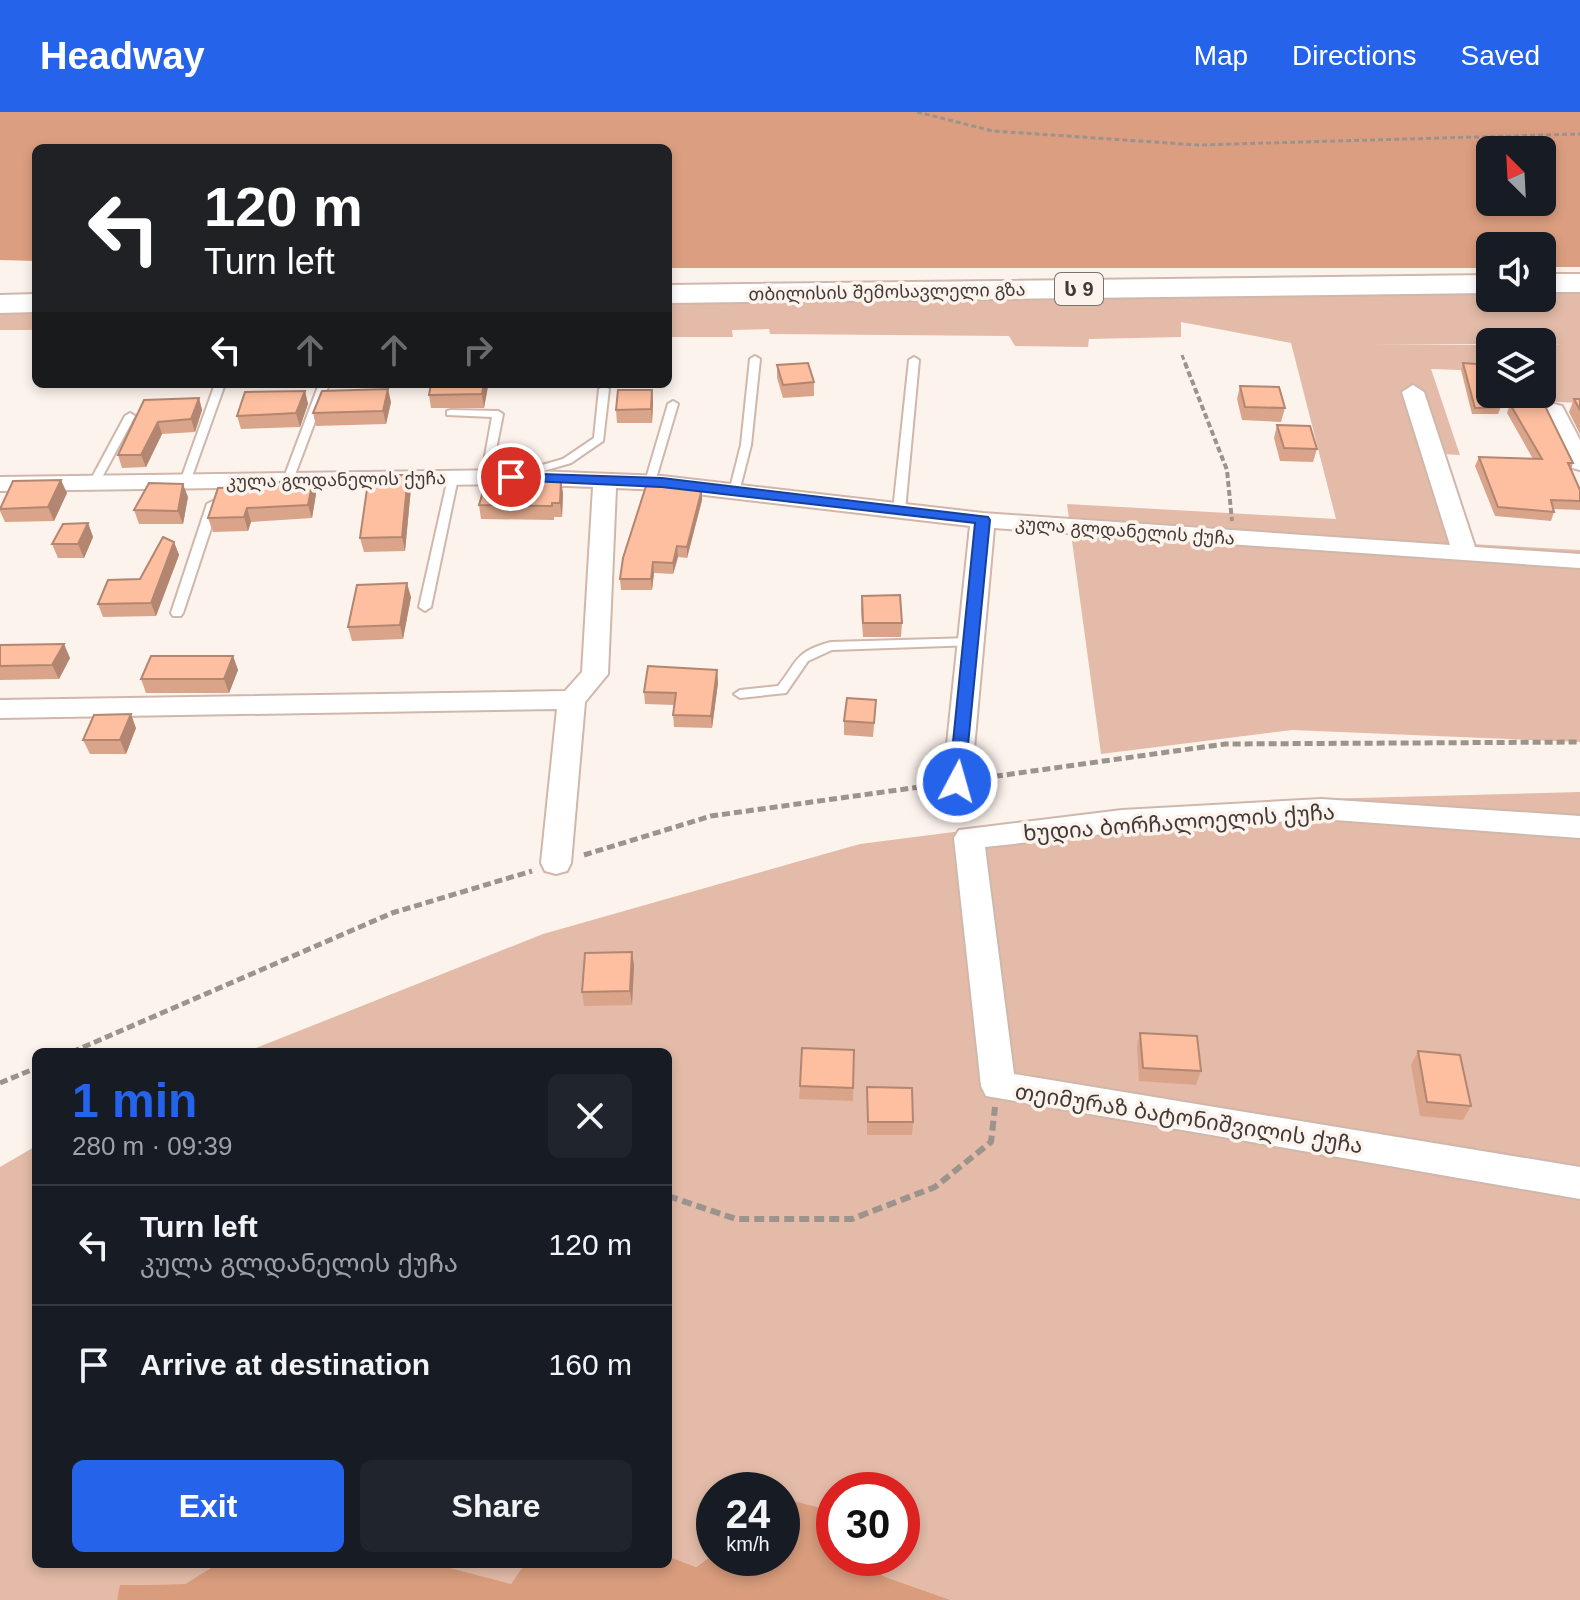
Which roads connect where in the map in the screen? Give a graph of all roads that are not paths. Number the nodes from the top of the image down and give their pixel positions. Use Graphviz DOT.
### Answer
graph roads {
  1 [pos="1556,283"];
  2 [pos="1580,283"];
  3 [pos="1476,284"];
  4 [pos="672,294"];
  5 [pos="32,303"];
  6 [pos="0,304"];
  7 [pos="755,359"];
  8 [pos="914,360"];
  9 [pos="219,388"];
  10 [pos="322,388"];
  11 [pos="604,389"];
  12 [pos="1413,392"];
  13 [pos="673,404"];
  14 [pos="1554,411"];
  15 [pos="451,413"];
  16 [pos="130,416"];
  17 [pos="1580,463"];
  18 [pos="511,477"];
  19 [pos="453,478"];
  20 [pos="486,478"];
  21 [pos="288,480"];
  22 [pos="221,481"];
  23 [pos="605,481"];
  24 [pos="185,482"];
  25 [pos="650,482"];
  26 [pos="94,483"];
  27 [pos="0,484"];
  28 [pos="734,492"];
  29 [pos="899,511"];
  30 [pos="983,520"];
  31 [pos="1465,553"];
  32 [pos="1580,561"];
  33 [pos="425,607"];
  34 [pos="177,613"];
  35 [pos="971,642"];
  36 [pos="740,694"];
  37 [pos="572,700"];
  38 [pos="0,709"];
  39 [pos="957,782"];
  40 [pos="1580,827"];
  41 [pos="969,838"];
  42 [pos="556,863"];
  43 [pos="1580,1183"];
  1 -- 2 [label="highway"];
  3 -- 4 [label="highway, თბილისის შემოსავლელი გზა / ს 9"];
  5 -- 6 [label="highway"];
  7 -- 28 [label="lane"];
  8 -- 29 [label="lane"];
  9 -- 24 [label="lane"];
  10 -- 21 [label="lane"];
  11 -- 18 [label="lane"];
  12 -- 31 [label="street"];
  13 -- 25 [label="lane"];
  14 -- 17 [label="street"];
  15 -- 20 [label="lane"];
  16 -- 26 [label="lane"];
  18 -- 20 [label="street, კულა გლდანელის ქუჩა"];
  18 -- 23 [label="street, კულა გლდანელის ქუჩა"];
  19 -- 20 [label="street, კულა გლდანელის ქუჩა"];
  19 -- 21 [label="street, კულა გლდანელის ქუჩა"];
  19 -- 33 [label="lane"];
  21 -- 22 [label="street, კულა გლდანელის ქუჩა"];
  22 -- 24 [label="street, კულა გლდანელის ქუჩა"];
  22 -- 34 [label="lane"];
  23 -- 25 [label="street, კულა გლდანელის ქუჩა"];
  23 -- 37 [label="street"];
  24 -- 26 [label="street, კულა გლდანელის ქუჩა"];
  25 -- 28 [label="street, კულა გლდანელის ქუჩა"];
  26 -- 27 [label="street, კულა გლდანელის ქუჩა"];
  28 -- 29 [label="street, კულა გლდანელის ქუჩა"];
  29 -- 30 [label="street, კულა გლდანელის ქუჩა"];
  30 -- 31 [label="street, კულა გლდანელის ქუჩა"];
  30 -- 35 [label="street"];
  31 -- 32 [label="street, კულა გლდანელის ქუჩა"];
  35 -- 36 [label="lane"];
  35 -- 39 [label="street"];
  37 -- 38 [label="street"];
  37 -- 42 [label="street"];
  40 -- 41 [label="street, ხუდია ბორჩალოელის ქუჩა"];
  41 -- 43 [label="street, თეიმურაზ ბატონიშვილის ქუჩა"];
}
